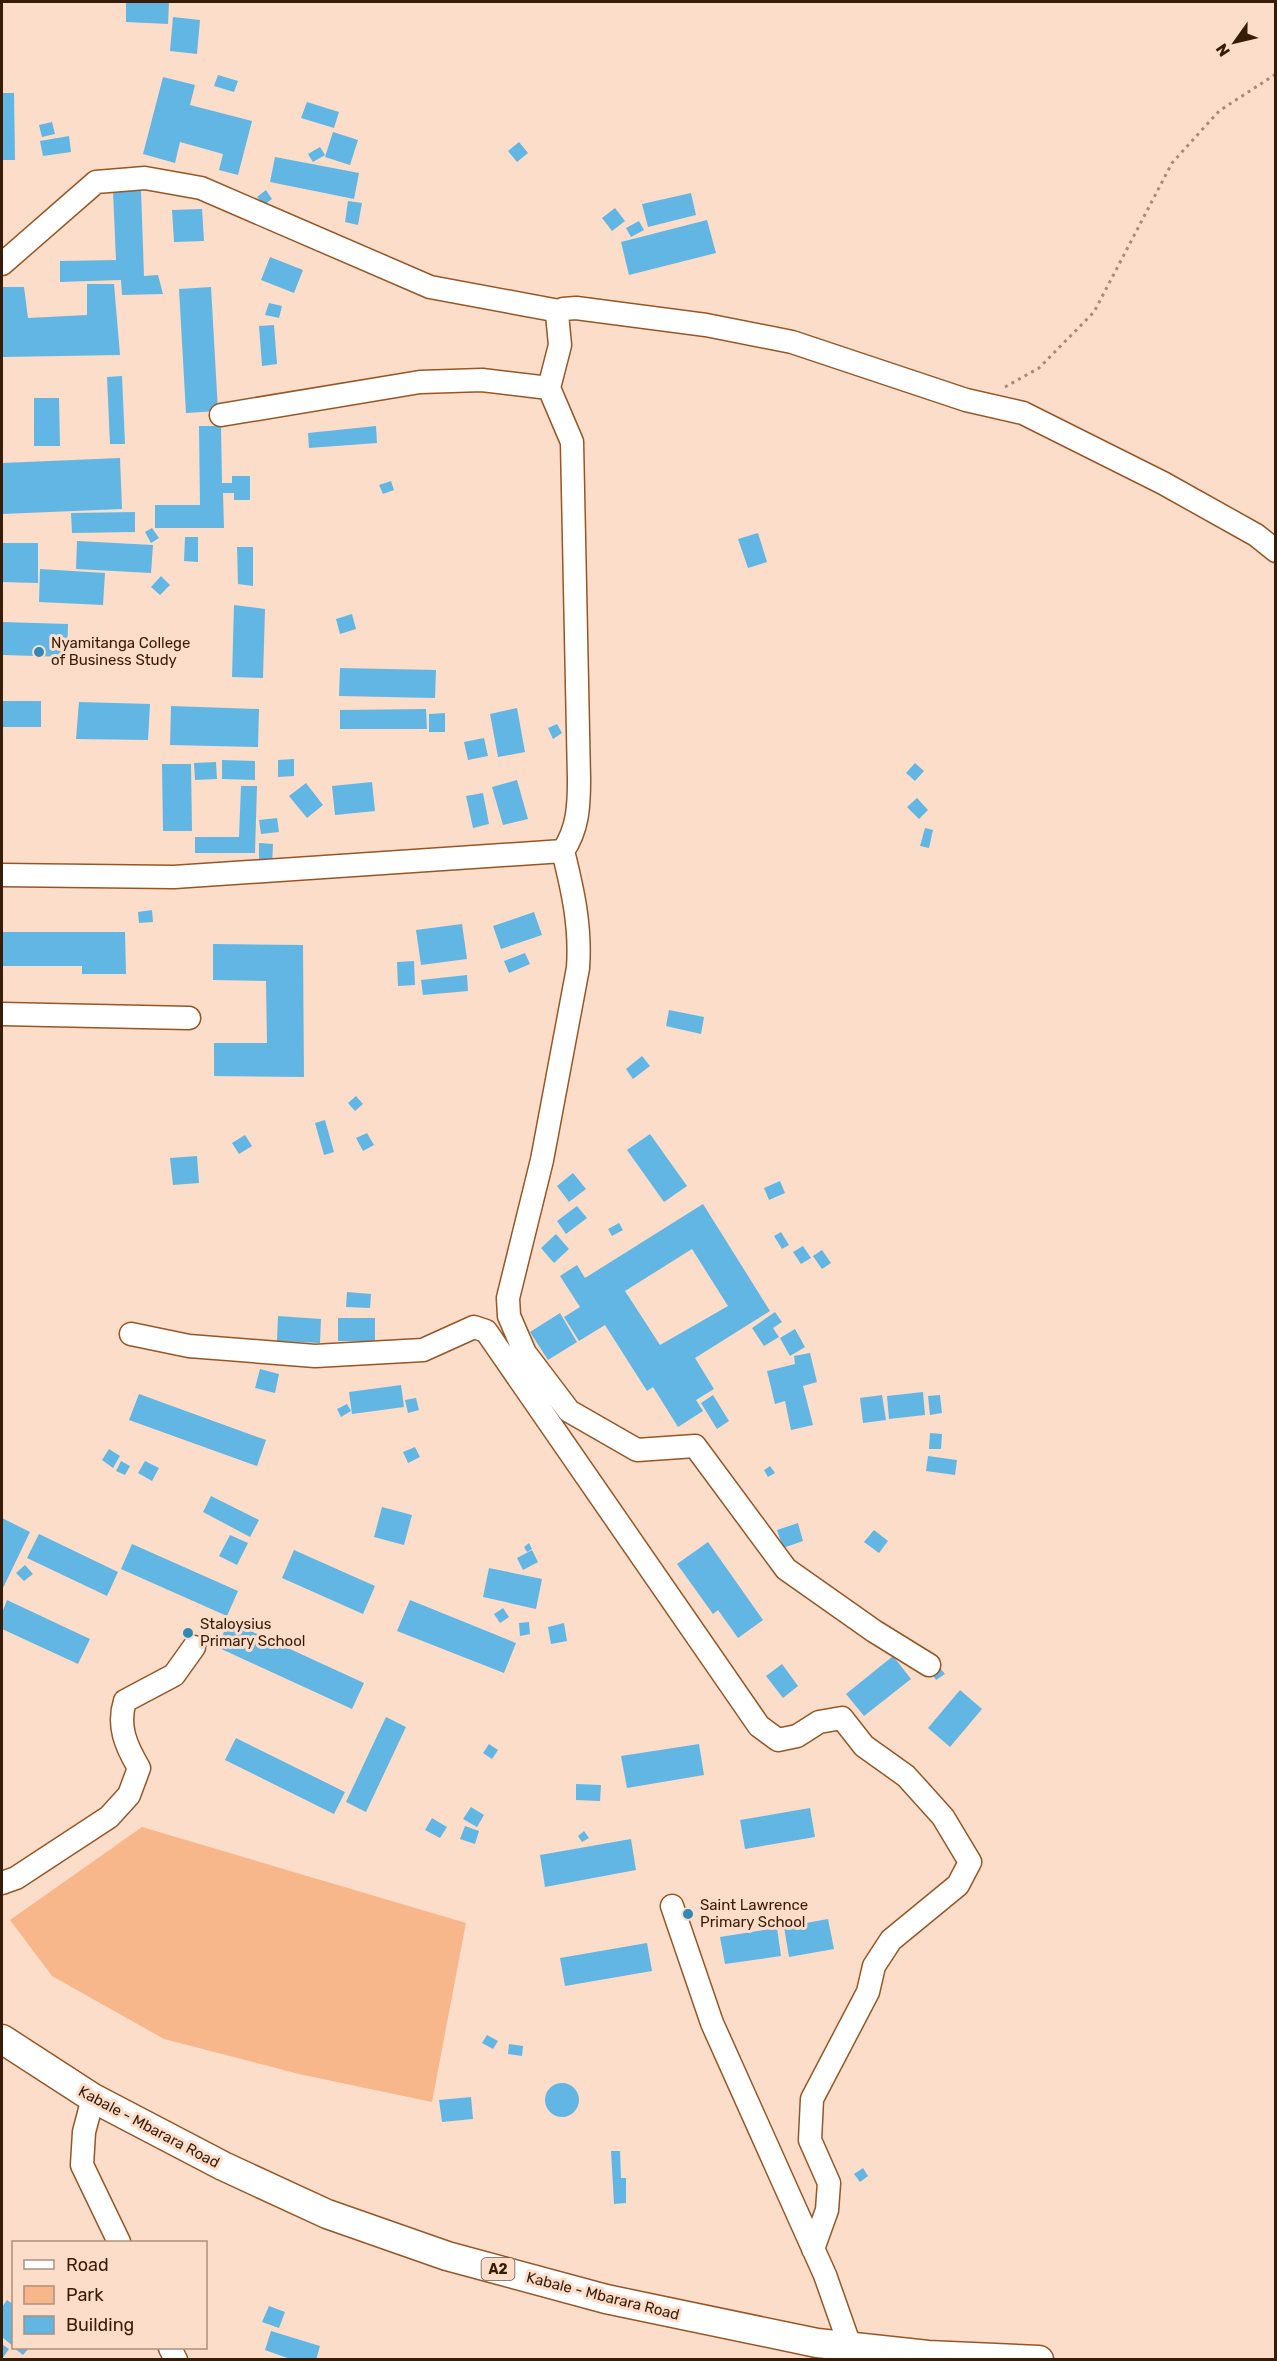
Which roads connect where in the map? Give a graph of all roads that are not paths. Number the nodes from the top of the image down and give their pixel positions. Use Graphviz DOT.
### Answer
graph roads {
  1 [pos="2,264"];
  2 [pos="559,311"];
  3 [pos="549,388"];
  4 [pos="221,415"];
  5 [pos="1275,551"];
  6 [pos="563,851"];
  7 [pos="2,874"];
  8 [pos="2,1014"];
  9 [pos="189,1018"];
  10 [pos="131,1334"];
  11 [pos="194,1647"];
  12 [pos="929,1665"];
  13 [pos="2,1883"];
  14 [pos="672,1906"];
  15 [pos="2,2039"];
  16 [pos="93,2098"];
  17 [pos="118,2241"];
  18 [pos="813,2249"];
  19 [pos="850,2346"];
  20 [pos="815,2351"];
  21 [pos="1039,2360"];
  1 -- 2 [label="street"];
  2 -- 3 [label="street"];
  2 -- 5 [label="street"];
  3 -- 4 [label="street"];
  3 -- 6 [label="street"];
  6 -- 7 [label="street"];
  6 -- 12 [label="street"];
  8 -- 9 [label="street"];
  10 -- 18 [label="street"];
  11 -- 13 [label="street"];
  14 -- 18 [label="street"];
  15 -- 16 [label="main road, Kabale - Mbarara Road / A2"];
  16 -- 17 [label="street"];
  16 -- 20 [label="main road, Kabale - Mbarara Road / A2"];
  18 -- 19 [label="street"];
  19 -- 20 [label="main road, Kabale - Mbarara Road / A2"];
  19 -- 21 [label="main road, Kabale - Mbarara Road / A2"];
}
